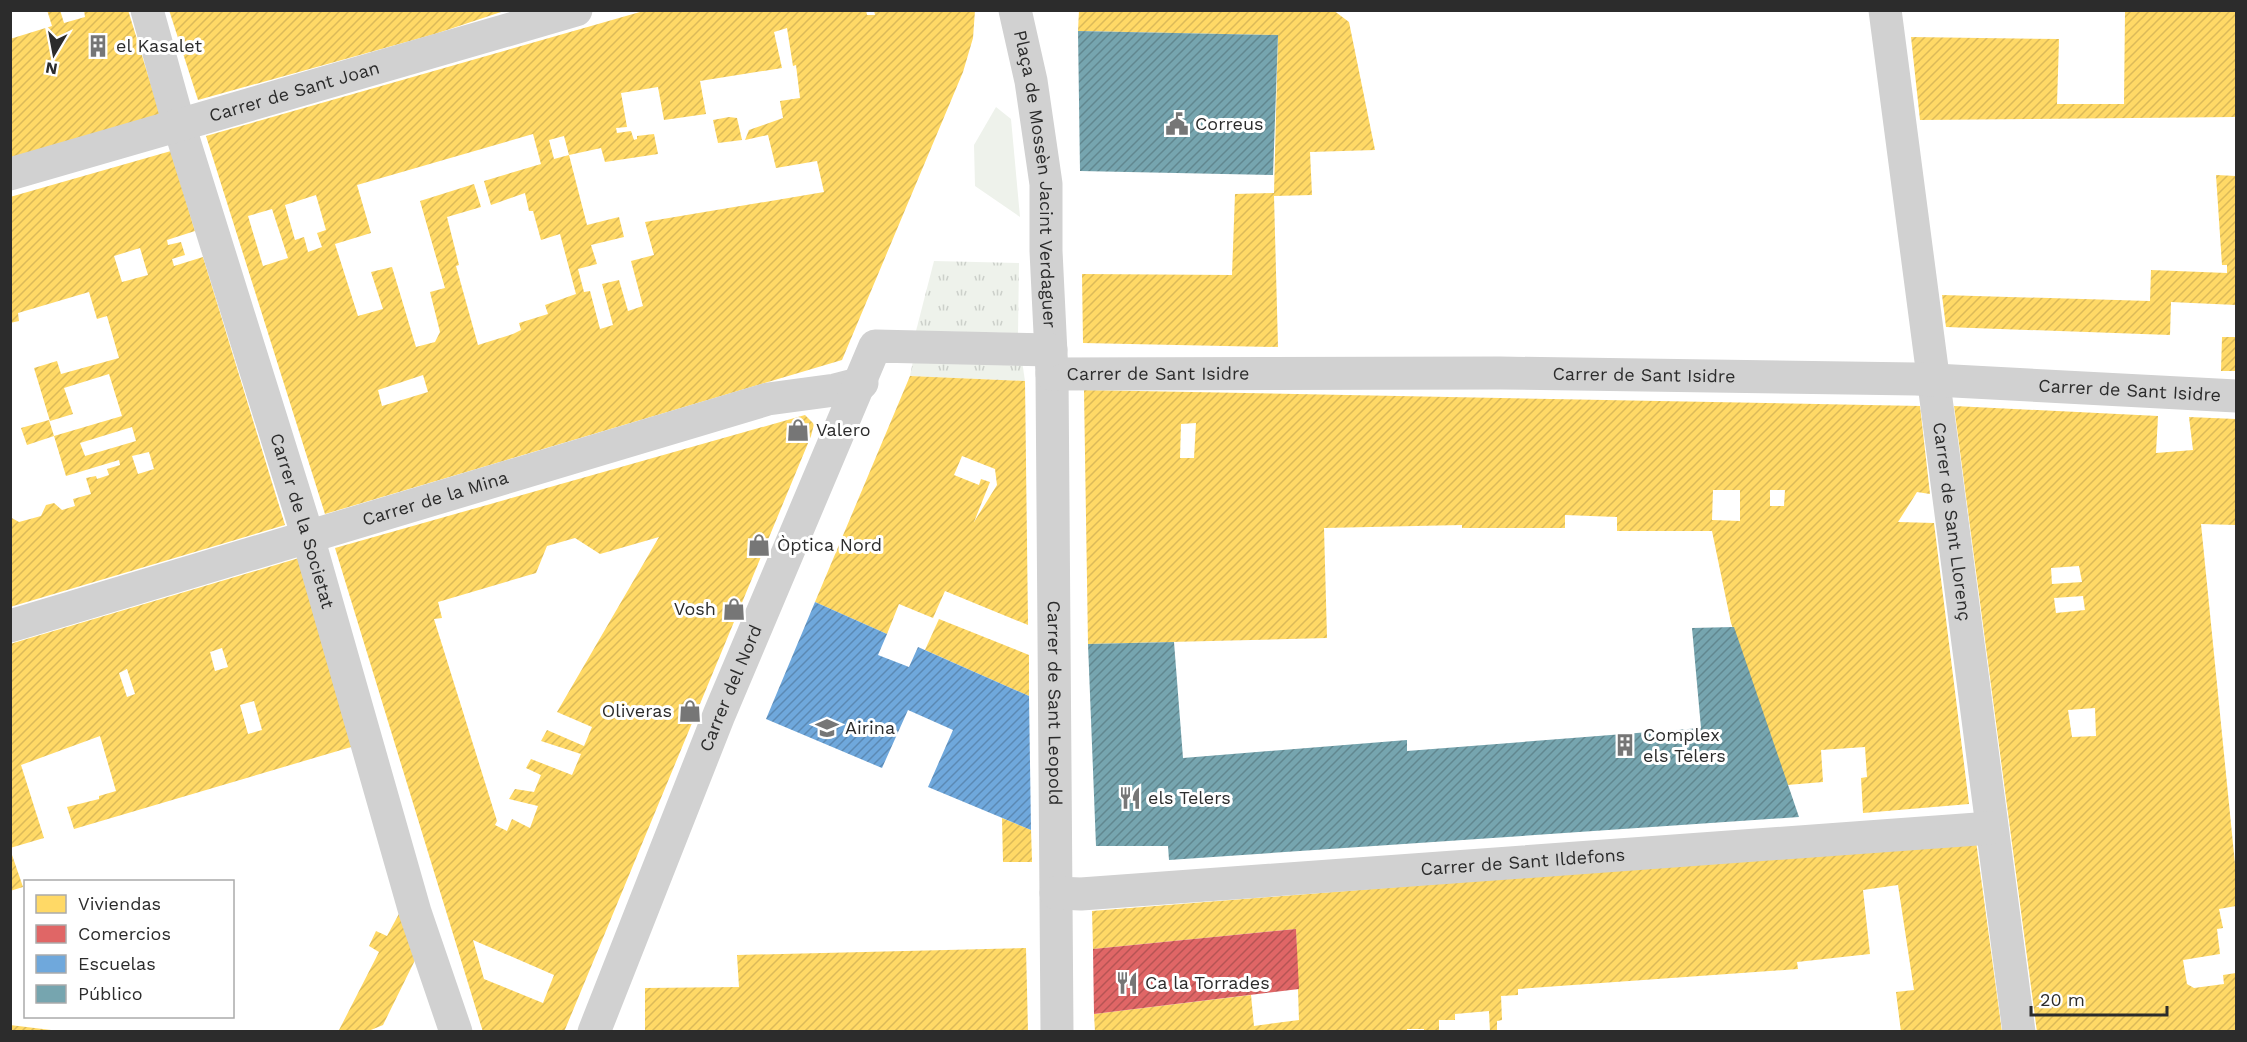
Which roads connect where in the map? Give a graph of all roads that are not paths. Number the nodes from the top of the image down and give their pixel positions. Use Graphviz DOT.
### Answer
graph roads {
  1 [pos="147,10"];
  2 [pos="576,10"];
  3 [pos="1015,10"];
  4 [pos="1885,10"];
  5 [pos="179,125"];
  6 [pos="10,174"];
  7 [pos="875,346"];
  8 [pos="1052,362"];
  9 [pos="1934,380"];
  10 [pos="862,383"];
  11 [pos="2236,396"];
  12 [pos="308,537"];
  13 [pos="10,626"];
  14 [pos="1991,828"];
  15 [pos="1056,893"];
  16 [pos="456,1032"];
  17 [pos="594,1032"];
  18 [pos="1057,1032"];
  19 [pos="2019,1032"];
  1 -- 5 [label="street, Carrer de la Societat"];
  2 -- 5 [label="street, Carrer de Sant Joan"];
  3 -- 8 [label="street, Plaça de Mossèn Jacint Verdaguer"];
  4 -- 9 [label="street, Carrer de Sant Llorenç"];
  5 -- 6 [label="street, Carrer de Sant Joan"];
  5 -- 12 [label="street, Carrer de la Societat"];
  7 -- 8 [label="street, Plaça de Mossèn Jacint Verdaguer"];
  7 -- 10 [label="street, Carrer del Nord"];
  8 -- 9 [label="street, Carrer de Sant Isidre"];
  8 -- 15 [label="street, Carrer de Sant Leopold"];
  9 -- 11 [label="street, Carrer de Sant Isidre"];
  9 -- 14 [label="street, Carrer de Sant Llorenç"];
  10 -- 12 [label="street, Carrer de la Mina"];
  10 -- 17 [label="street, Carrer del Nord"];
  12 -- 13 [label="street, Carrer de la Mina"];
  12 -- 16 [label="street, Carrer de la Societat"];
  14 -- 15 [label="street, Carrer de Sant Ildefons"];
  14 -- 19 [label="street, Carrer de Sant Llorenç"];
  15 -- 18 [label="street, Carrer de Sant Leopold"];
}
